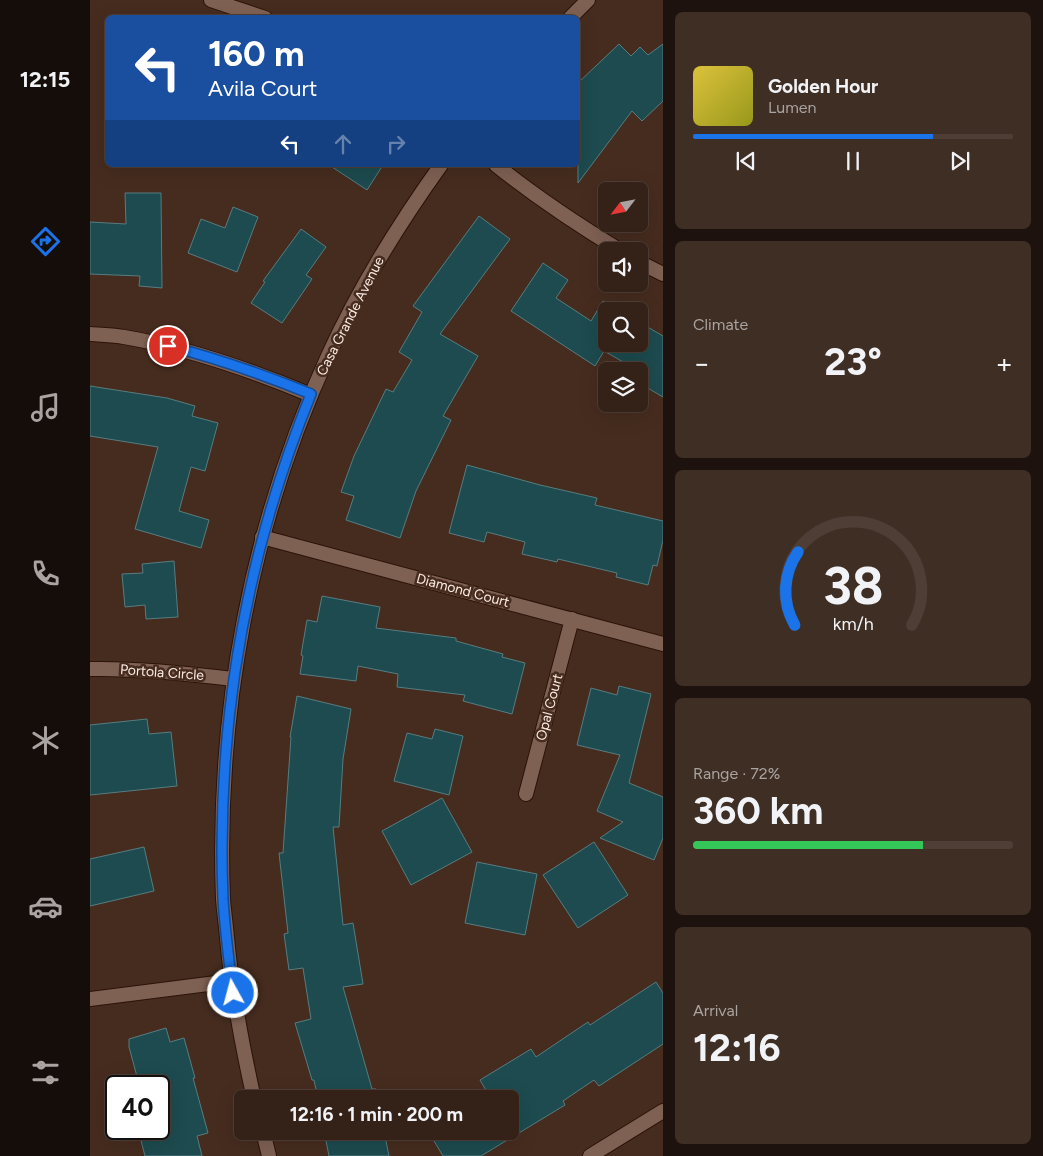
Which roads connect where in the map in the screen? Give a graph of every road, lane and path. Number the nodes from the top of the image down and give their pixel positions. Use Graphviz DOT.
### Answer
graph roads {
  1 [pos="211,0"];
  2 [pos="588,0"];
  3 [pos="257,15"];
  4 [pos="573,15"];
  5 [pos="440,167"];
  6 [pos="499,167"];
  7 [pos="606,242"];
  8 [pos="648,266"];
  9 [pos="663,274"];
  10 [pos="90,334"];
  11 [pos="311,394"];
  12 [pos="262,537"];
  13 [pos="572,619"];
  14 [pos="663,644"];
  15 [pos="90,669"];
  16 [pos="233,679"];
  17 [pos="526,794"];
  18 [pos="232,981"];
  19 [pos="90,999"];
  20 [pos="252,1090"];
  21 [pos="663,1111"];
  22 [pos="265,1140"];
  23 [pos="269,1156"];
  24 [pos="590,1156"];
  1 -- 3 [label="street"];
  2 -- 4 [label="street"];
  5 -- 11 [label="street, Casa Grande Avenue"];
  6 -- 7 [label="street"];
  8 -- 9 [label="street"];
  10 -- 11 [label="street"];
  11 -- 12 [label="street, Casa Grande Avenue"];
  12 -- 13 [label="street, Diamond Court"];
  12 -- 16 [label="street, Casa Grande Avenue"];
  13 -- 14 [label="street, Diamond Court"];
  13 -- 17 [label="street, Opal Court"];
  15 -- 16 [label="street, Portola Circle"];
  16 -- 18 [label="street, Casa Grande Avenue"];
  18 -- 19 [label="street"];
  18 -- 20 [label="street, Casa Grande Avenue"];
  21 -- 24 [label="street"];
  22 -- 23 [label="street"];
}
